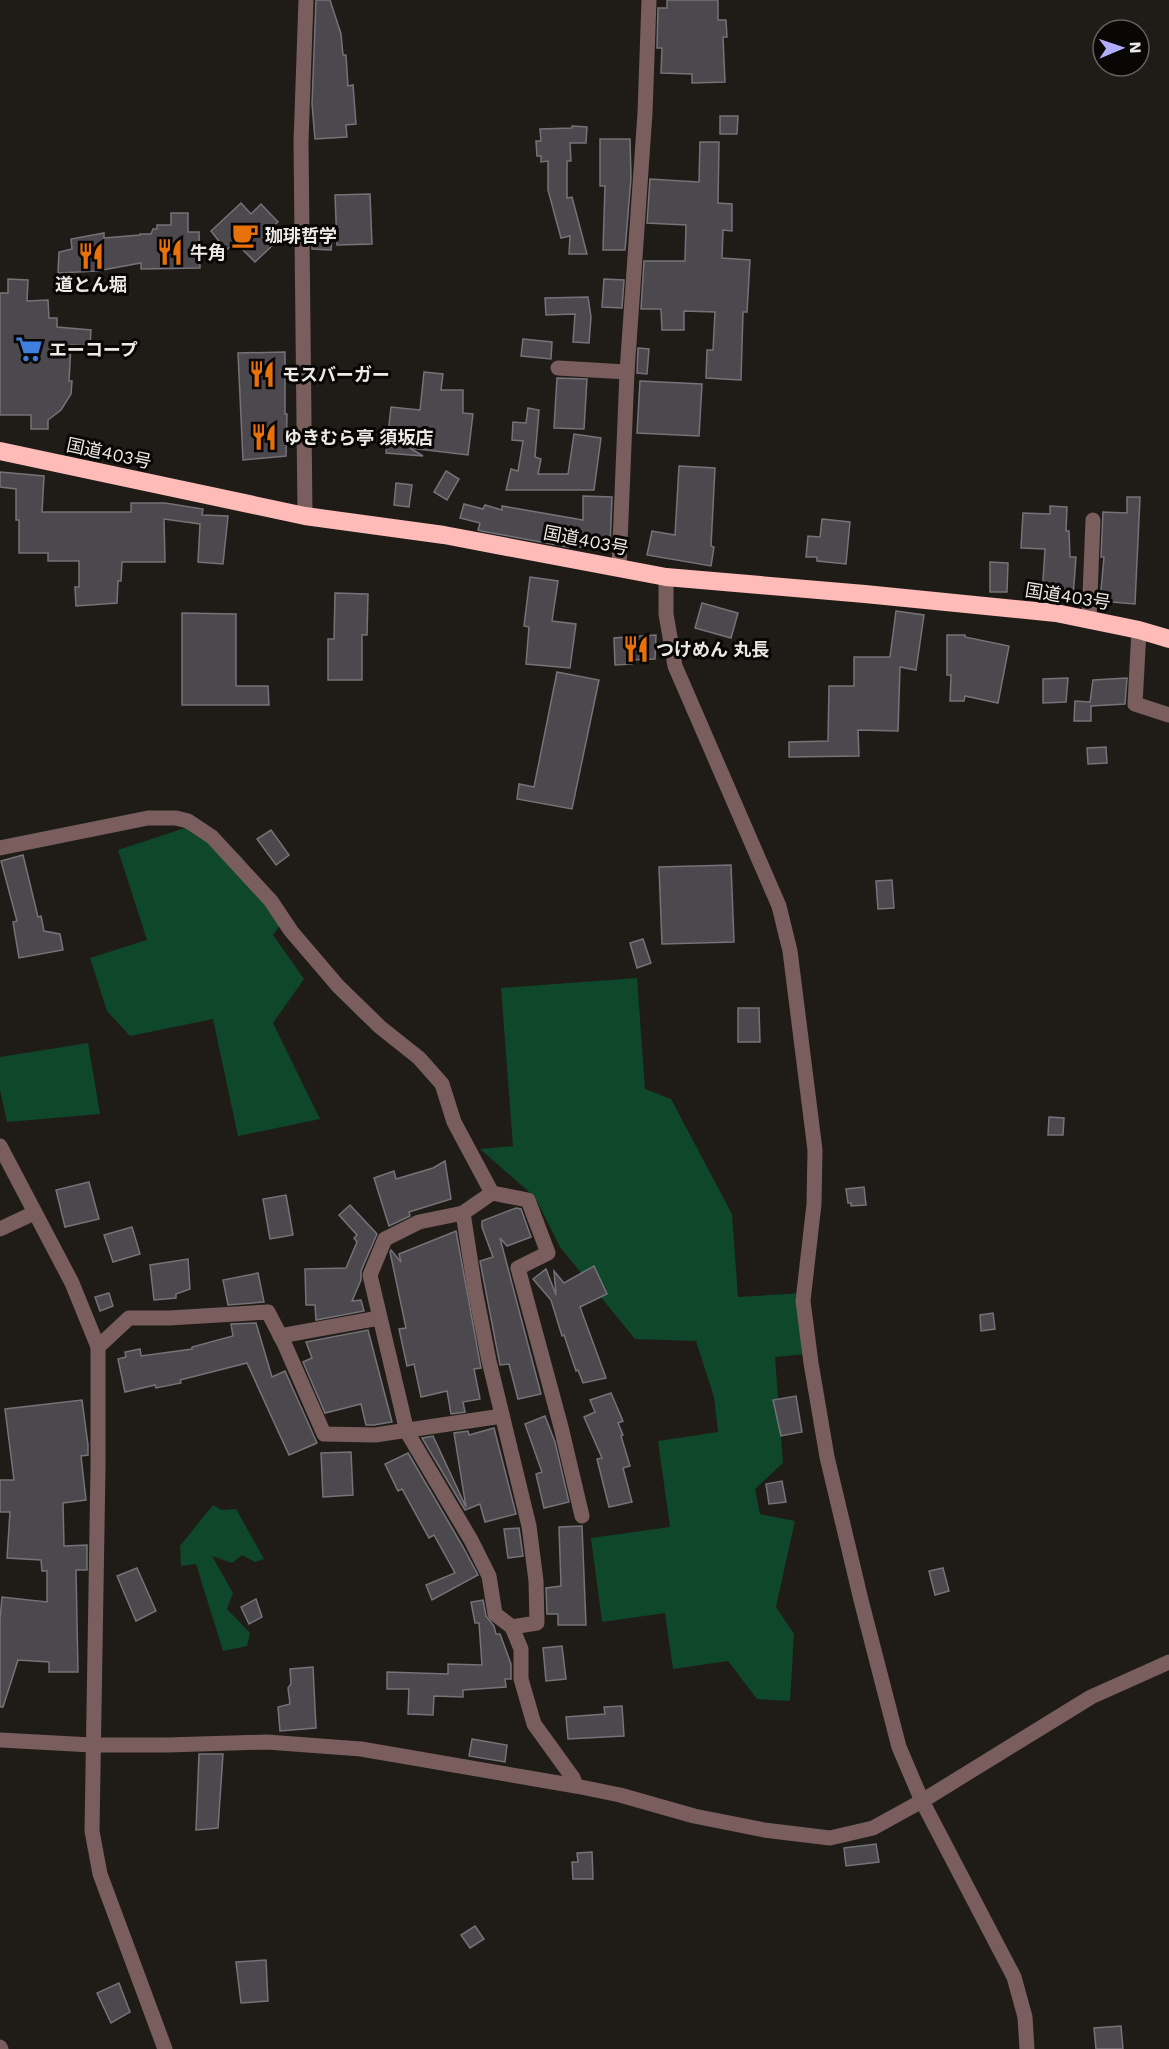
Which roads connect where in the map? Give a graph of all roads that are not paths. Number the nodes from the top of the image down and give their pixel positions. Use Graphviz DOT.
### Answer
graph roads {
  1 [pos="306,0"];
  2 [pos="649,0"];
  3 [pos="558,368"];
  4 [pos="627,372"];
  5 [pos="0,451"];
  6 [pos="305,516"];
  7 [pos="1093,520"];
  8 [pos="619,567"];
  9 [pos="666,577"];
  10 [pos="1089,620"];
  11 [pos="1139,630"];
  12 [pos="1169,639"];
  13 [pos="1169,715"];
  14 [pos="0,848"];
  15 [pos="0,1146"];
  16 [pos="492,1193"];
  17 [pos="34,1213"];
  18 [pos="463,1213"];
  19 [pos="0,1229"];
  20 [pos="379,1318"];
  21 [pos="280,1336"];
  22 [pos="98,1347"];
  23 [pos="502,1416"];
  24 [pos="407,1432"];
  25 [pos="582,1516"];
  26 [pos="512,1627"];
  27 [pos="1169,1662"];
  28 [pos="0,1740"];
  29 [pos="92,1745"];
  30 [pos="576,1786"];
  31 [pos="922,1801"];
  32 [pos="165,2049"];
  33 [pos="1027,2049"];
  1 -- 6 [label="street"];
  2 -- 4 [label="street"];
  3 -- 4 [label="street"];
  4 -- 8 [label="street"];
  5 -- 6 [label="highway, 国道403号"];
  6 -- 8 [label="highway, 国道403号"];
  7 -- 10 [label="street"];
  8 -- 9 [label="highway, 国道403号"];
  9 -- 10 [label="highway, 国道403号"];
  9 -- 31 [label="street"];
  10 -- 11 [label="highway, 国道403号"];
  11 -- 12 [label="highway, 国道403号"];
  11 -- 13 [label="street"];
  14 -- 16 [label="street"];
  15 -- 17 [label="street"];
  16 -- 18 [label="street"];
  16 -- 25 [label="street"];
  17 -- 19 [label="street"];
  17 -- 22 [label="street"];
  18 -- 20 [label="street"];
  18 -- 23 [label="street"];
  20 -- 21 [label="street"];
  20 -- 24 [label="street"];
  21 -- 22 [label="street"];
  21 -- 24 [label="street"];
  22 -- 29 [label="street"];
  23 -- 24 [label="street"];
  23 -- 26 [label="street"];
  24 -- 26 [label="street"];
  26 -- 30 [label="street"];
  27 -- 31 [label="street"];
  28 -- 29 [label="street"];
  29 -- 30 [label="street"];
  29 -- 32 [label="street"];
  30 -- 31 [label="street"];
  31 -- 33 [label="street"];
}
